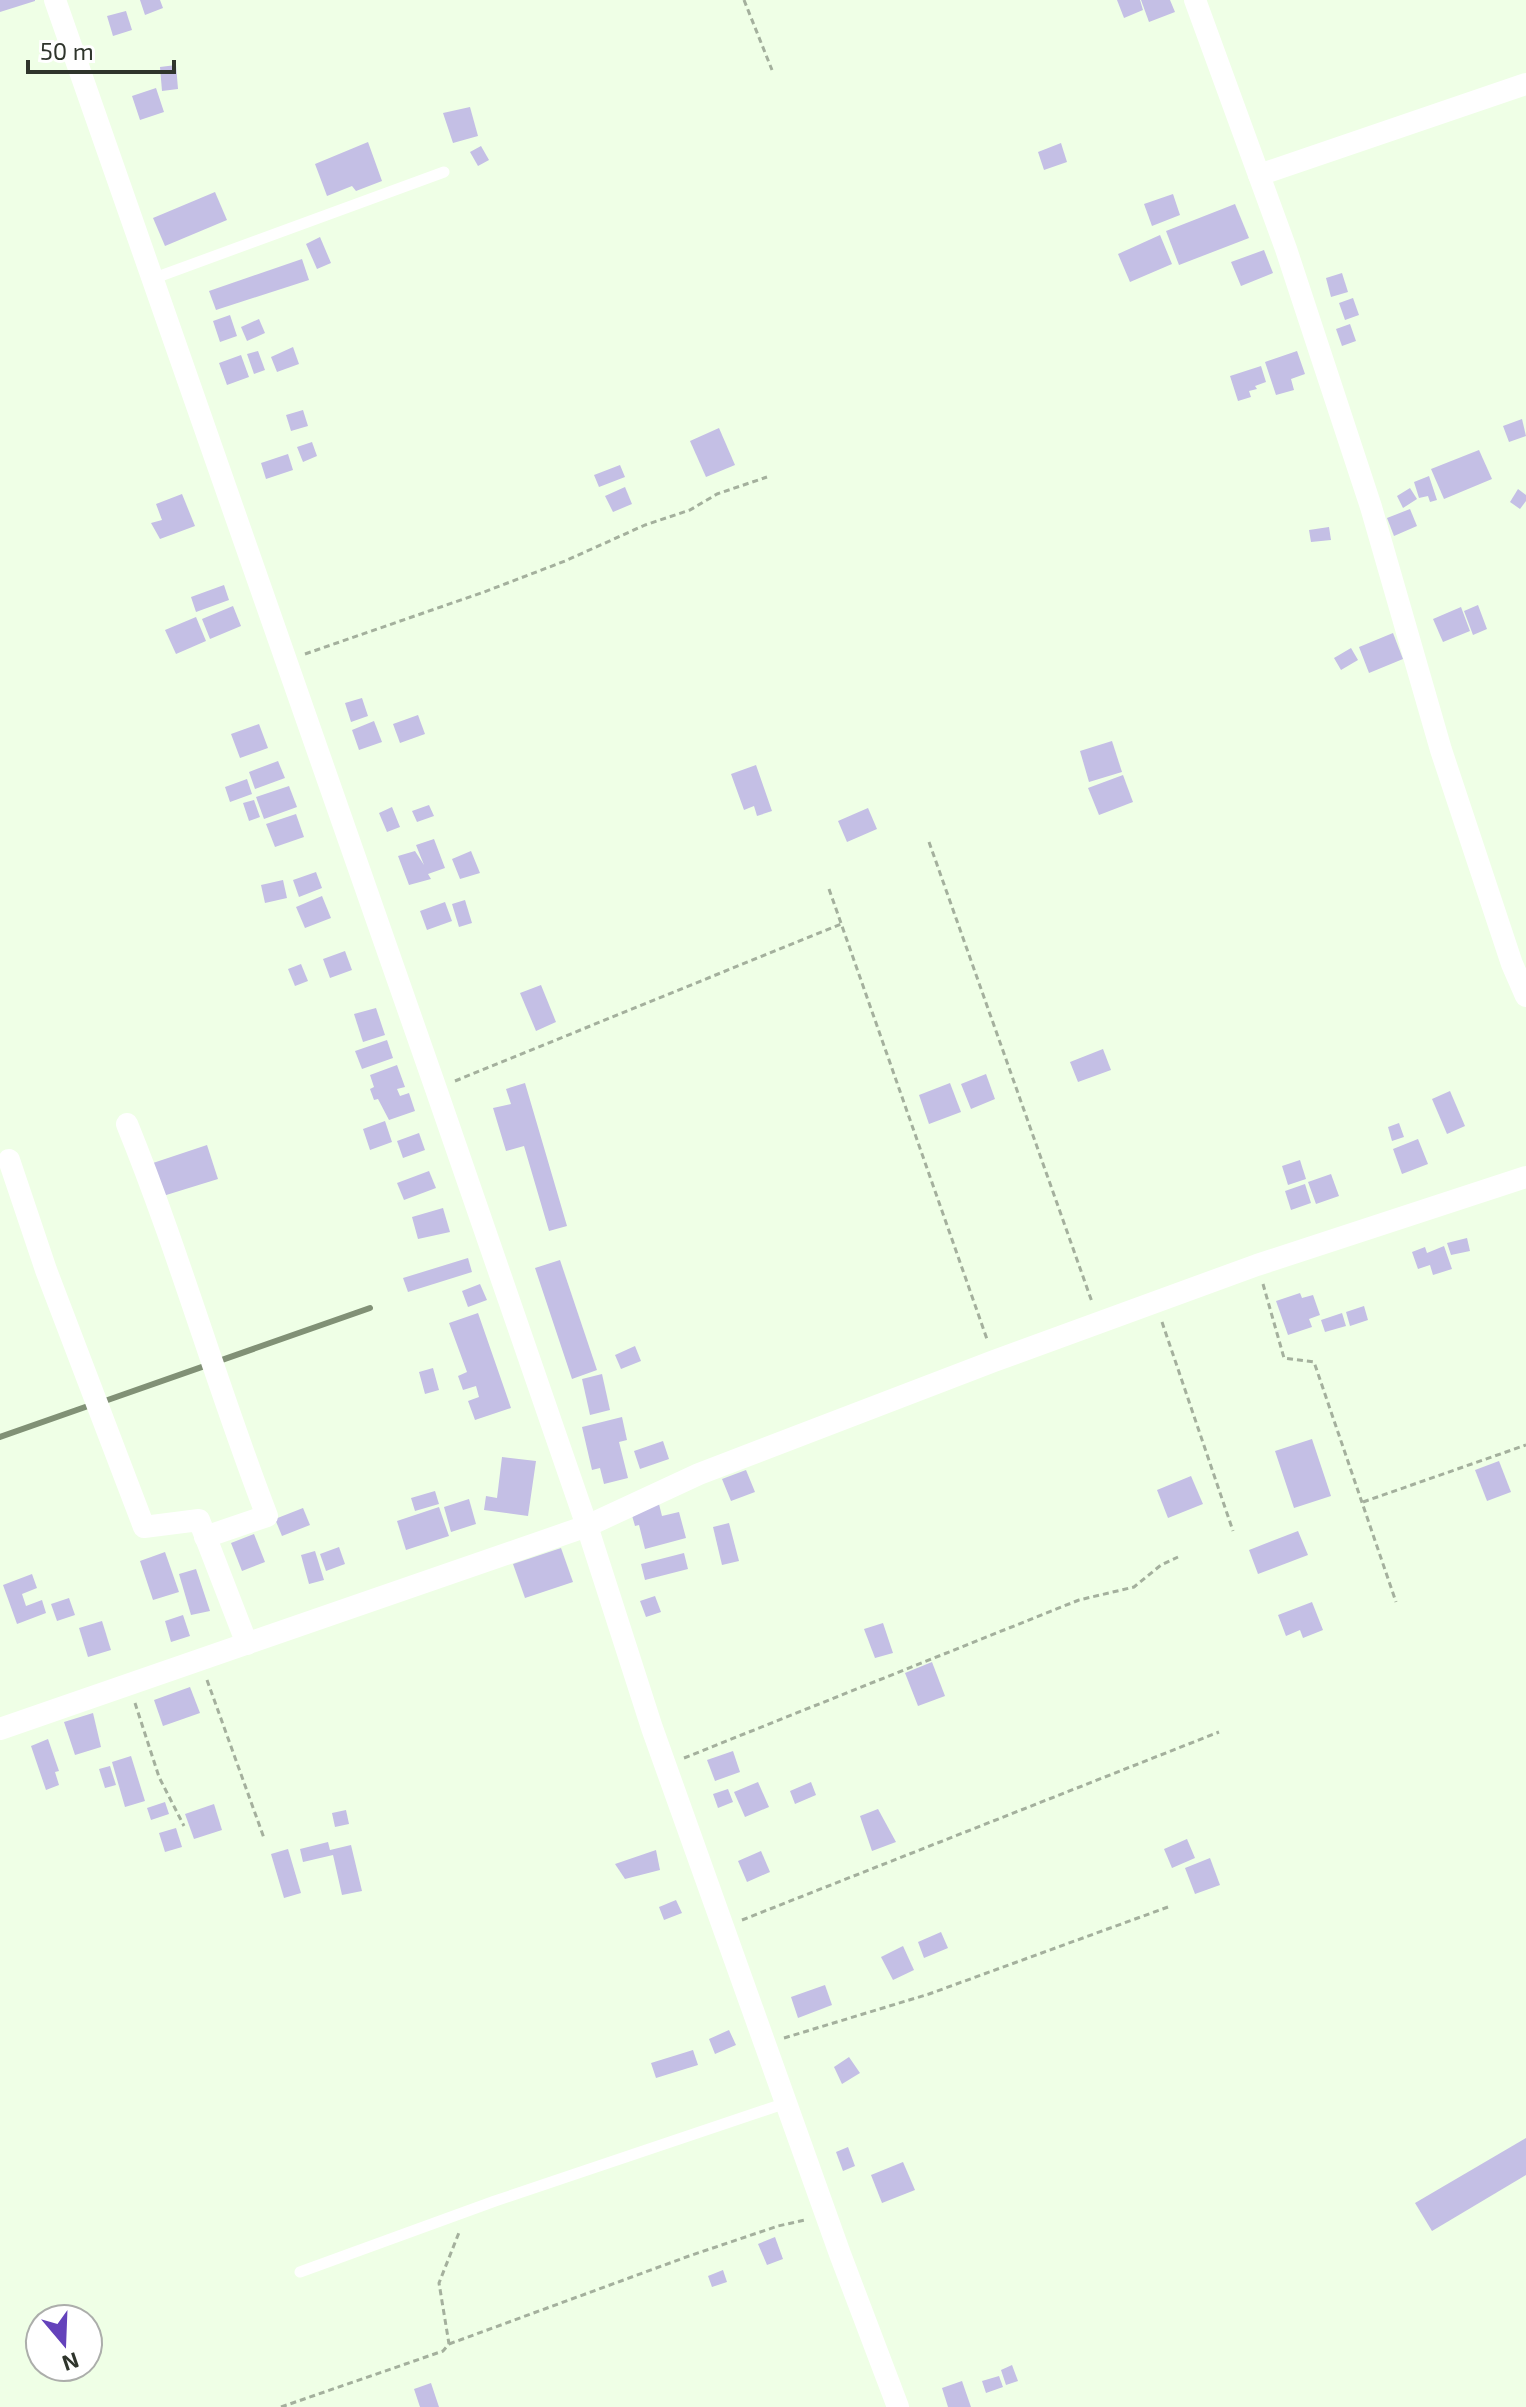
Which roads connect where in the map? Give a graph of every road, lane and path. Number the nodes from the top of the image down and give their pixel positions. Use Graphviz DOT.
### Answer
graph roads {
  1 [pos="55,0"];
  2 [pos="744,0"];
  3 [pos="1195,0"];
  4 [pos="772,70"];
  5 [pos="1526,84"];
  6 [pos="444,172"];
  7 [pos="1259,175"];
  8 [pos="152,279"];
  9 [pos="767,477"];
  10 [pos="286,662"];
  11 [pos="929,842"];
  12 [pos="829,889"];
  13 [pos="841,924"];
  14 [pos="1526,996"];
  15 [pos="436,1089"];
  16 [pos="127,1124"];
  17 [pos="9,1160"];
  18 [pos="1526,1177"];
  19 [pos="1257,1265"];
  20 [pos="1156,1304"];
  21 [pos="1099,1322"];
  22 [pos="994,1361"];
  23 [pos="1526,1445"];
  24 [pos="1363,1502"];
  25 [pos="587,1526"];
  26 [pos="1233,1531"];
  27 [pos="205,1537"];
  28 [pos="1178,1557"];
  29 [pos="1396,1602"];
  30 [pos="247,1644"];
  31 [pos="200,1660"];
  32 [pos="129,1685"];
  33 [pos="0,1729"];
  34 [pos="1219,1732"];
  35 [pos="666,1765"];
  36 [pos="184,1826"];
  37 [pos="264,1838"];
  38 [pos="1168,1907"];
  39 [pos="723,1927"];
  40 [pos="765,2044"];
  41 [pos="786,2103"];
  42 [pos="465,2212"];
  43 [pos="826,2216"];
  44 [pos="300,2272"];
  45 [pos="449,2344"];
  46 [pos="281,2407"];
  47 [pos="898,2407"];
  1 -- 8 [label="street"];
  2 -- 4 [label="path"];
  3 -- 7 [label="street"];
  5 -- 7 [label="street"];
  6 -- 8 [label="lane"];
  7 -- 14 [label="street"];
  8 -- 10 [label="street"];
  9 -- 10 [label="path"];
  10 -- 15 [label="street"];
  11 -- 21 [label="path"];
  12 -- 13 [label="path"];
  13 -- 15 [label="path"];
  13 -- 22 [label="path"];
  15 -- 25 [label="street"];
  16 -- 27 [label="street"];
  17 -- 27 [label="street"];
  18 -- 19 [label="street"];
  19 -- 20 [label="street"];
  19 -- 24 [label="path"];
  20 -- 21 [label="street"];
  20 -- 26 [label="path"];
  21 -- 22 [label="street"];
  22 -- 25 [label="street"];
  23 -- 24 [label="path"];
  24 -- 29 [label="path"];
  25 -- 30 [label="street"];
  25 -- 35 [label="street"];
  27 -- 30 [label="street"];
  28 -- 35 [label="path"];
  30 -- 31 [label="street"];
  31 -- 32 [label="street"];
  31 -- 37 [label="path"];
  32 -- 33 [label="street"];
  32 -- 36 [label="path"];
  34 -- 39 [label="path"];
  35 -- 39 [label="street"];
  38 -- 40 [label="path"];
  39 -- 40 [label="street"];
  40 -- 41 [label="street"];
  41 -- 42 [label="lane"];
  41 -- 43 [label="street"];
  42 -- 44 [label="lane"];
  42 -- 45 [label="path"];
  43 -- 45 [label="path"];
  43 -- 47 [label="street"];
  45 -- 46 [label="path"];
}
